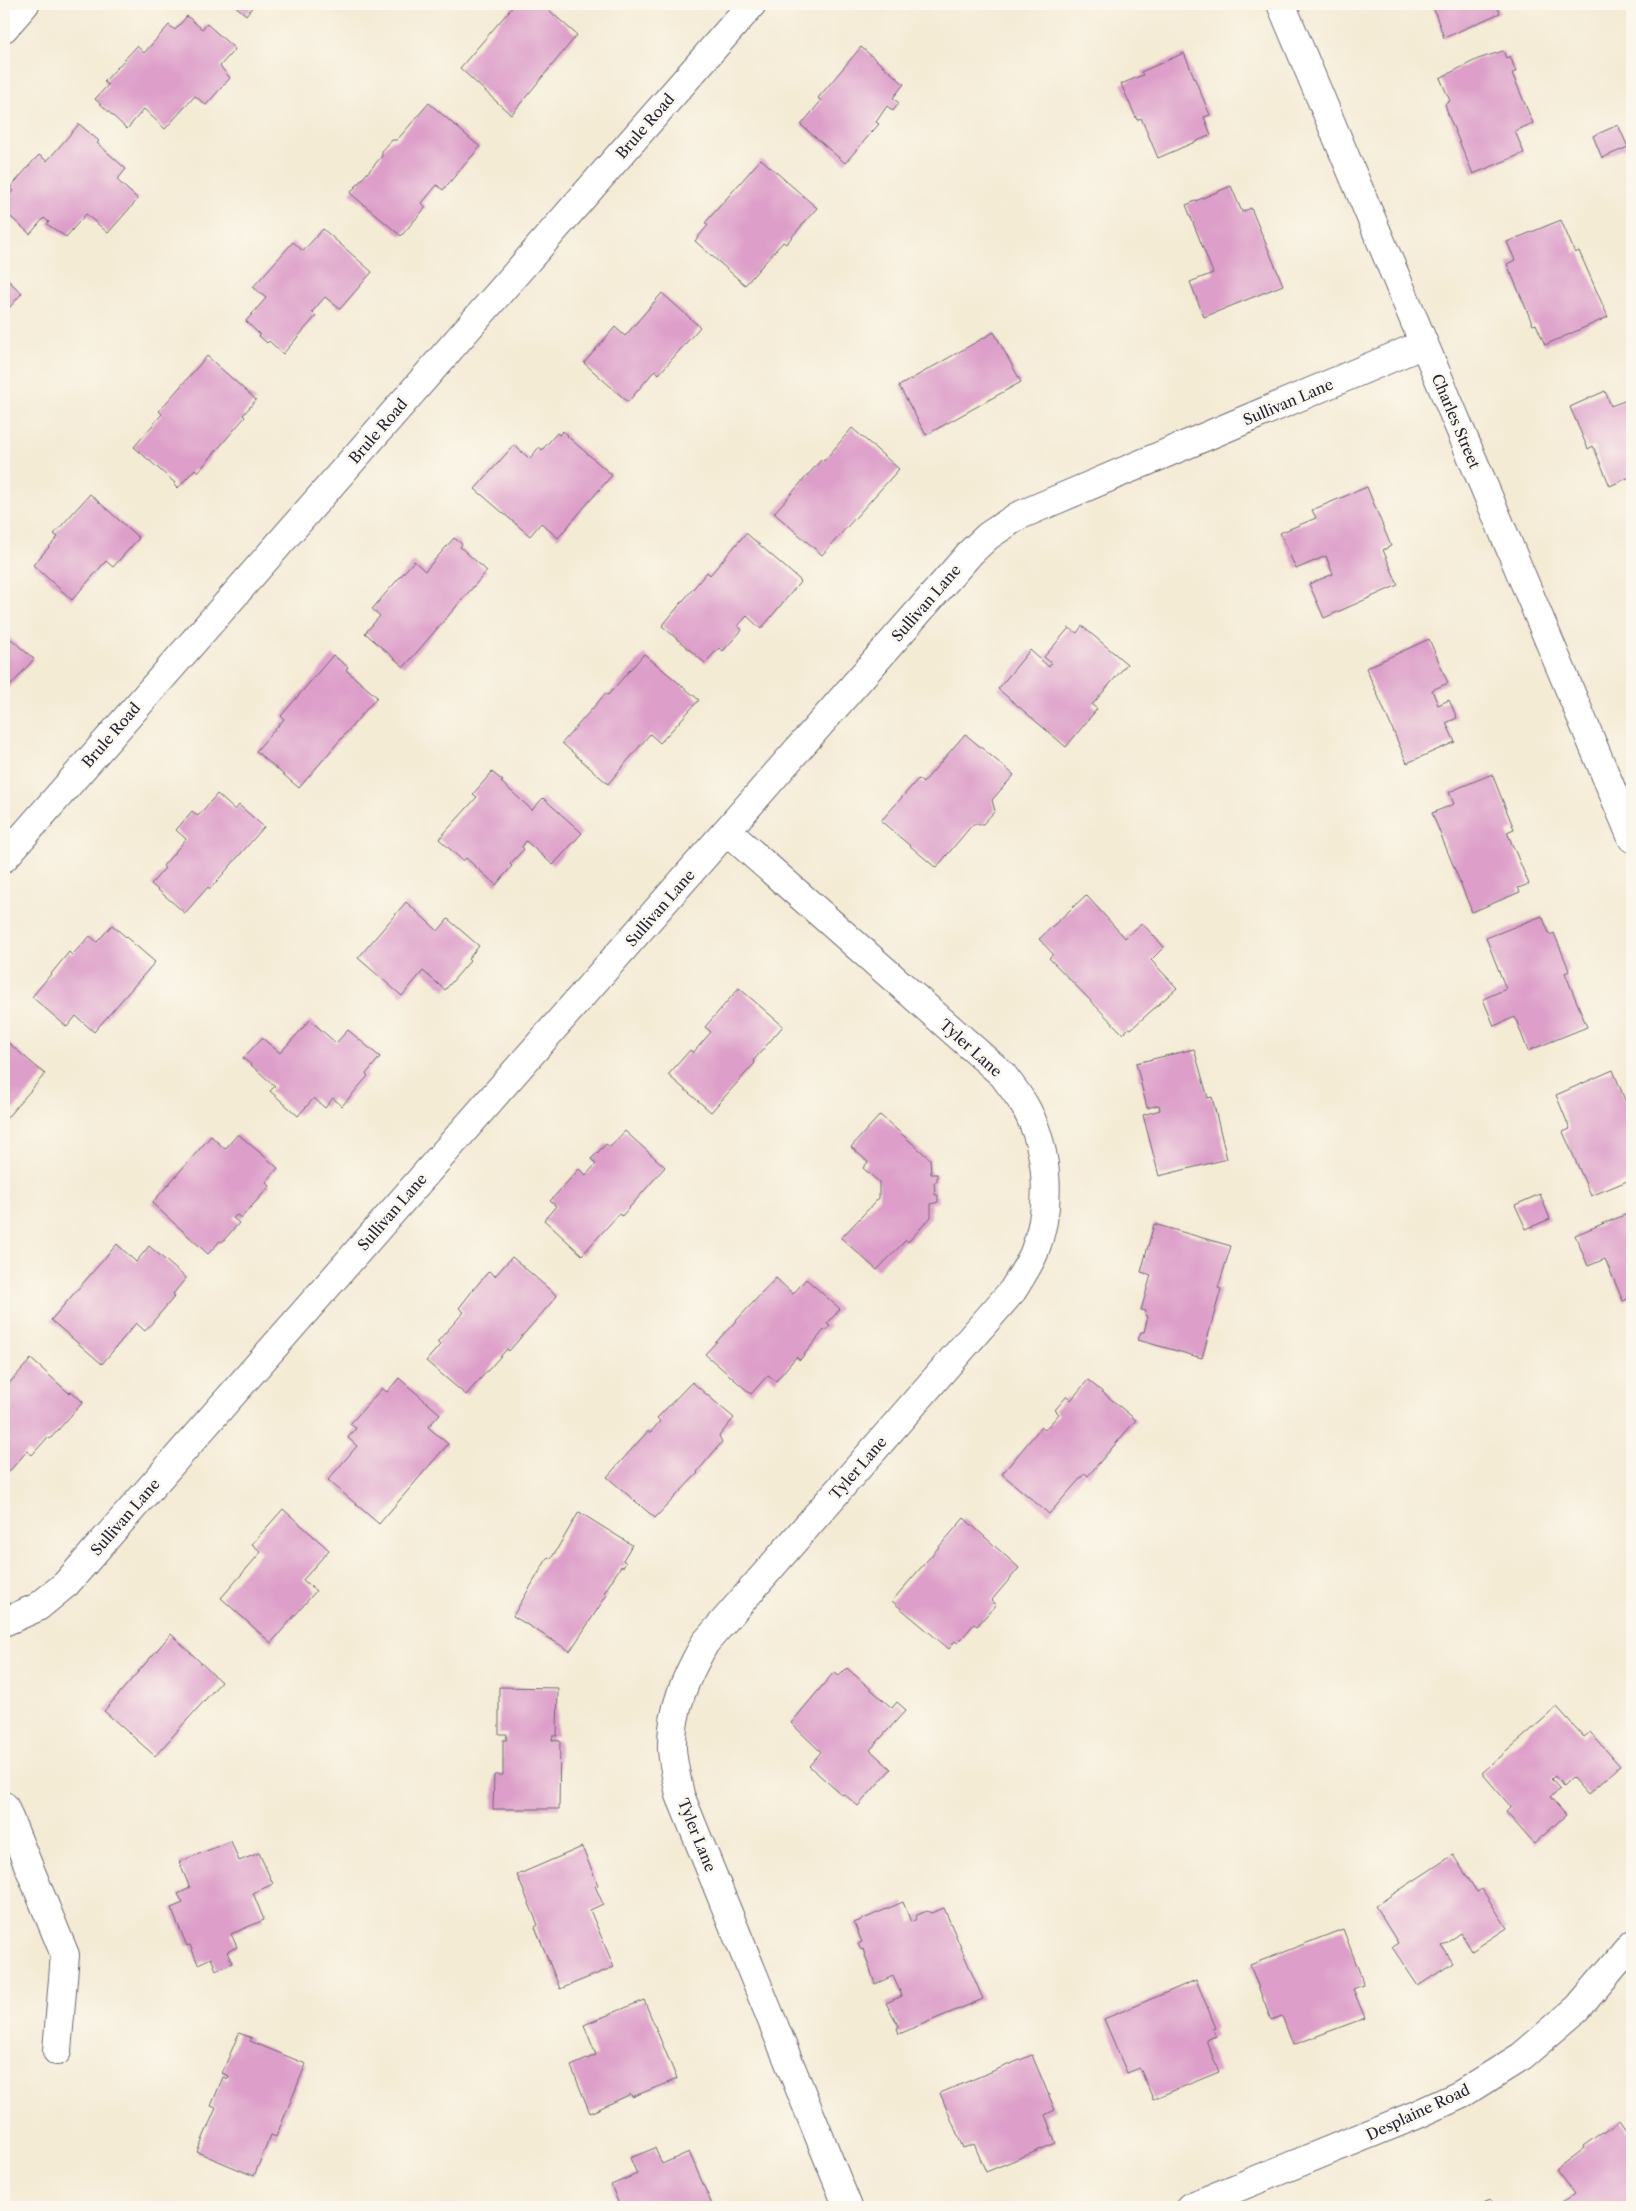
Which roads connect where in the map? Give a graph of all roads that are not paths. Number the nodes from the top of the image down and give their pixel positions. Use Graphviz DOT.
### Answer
graph roads {
  1 [pos="25,4"];
  2 [pos="752,4"];
  3 [pos="1281,4"];
  4 [pos="4,28"];
  5 [pos="1424,344"];
  6 [pos="727,831"];
  7 [pos="1632,838"];
  8 [pos="4,858"];
  9 [pos="4,1622"];
  10 [pos="4,1806"];
  11 [pos="1632,1944"];
  12 [pos="57,2051"];
  13 [pos="848,2207"];
  14 [pos="1190,2207"];
  1 -- 4 [label="street"];
  2 -- 8 [label="street, Brule Road"];
  3 -- 5 [label="street, Charles Street"];
  5 -- 6 [label="street, Sullivan Lane"];
  5 -- 7 [label="street, Charles Street"];
  6 -- 9 [label="street, Sullivan Lane"];
  6 -- 13 [label="street, Tyler Lane"];
  10 -- 12 [label="street"];
  11 -- 14 [label="street, Desplaine Road"];
}
